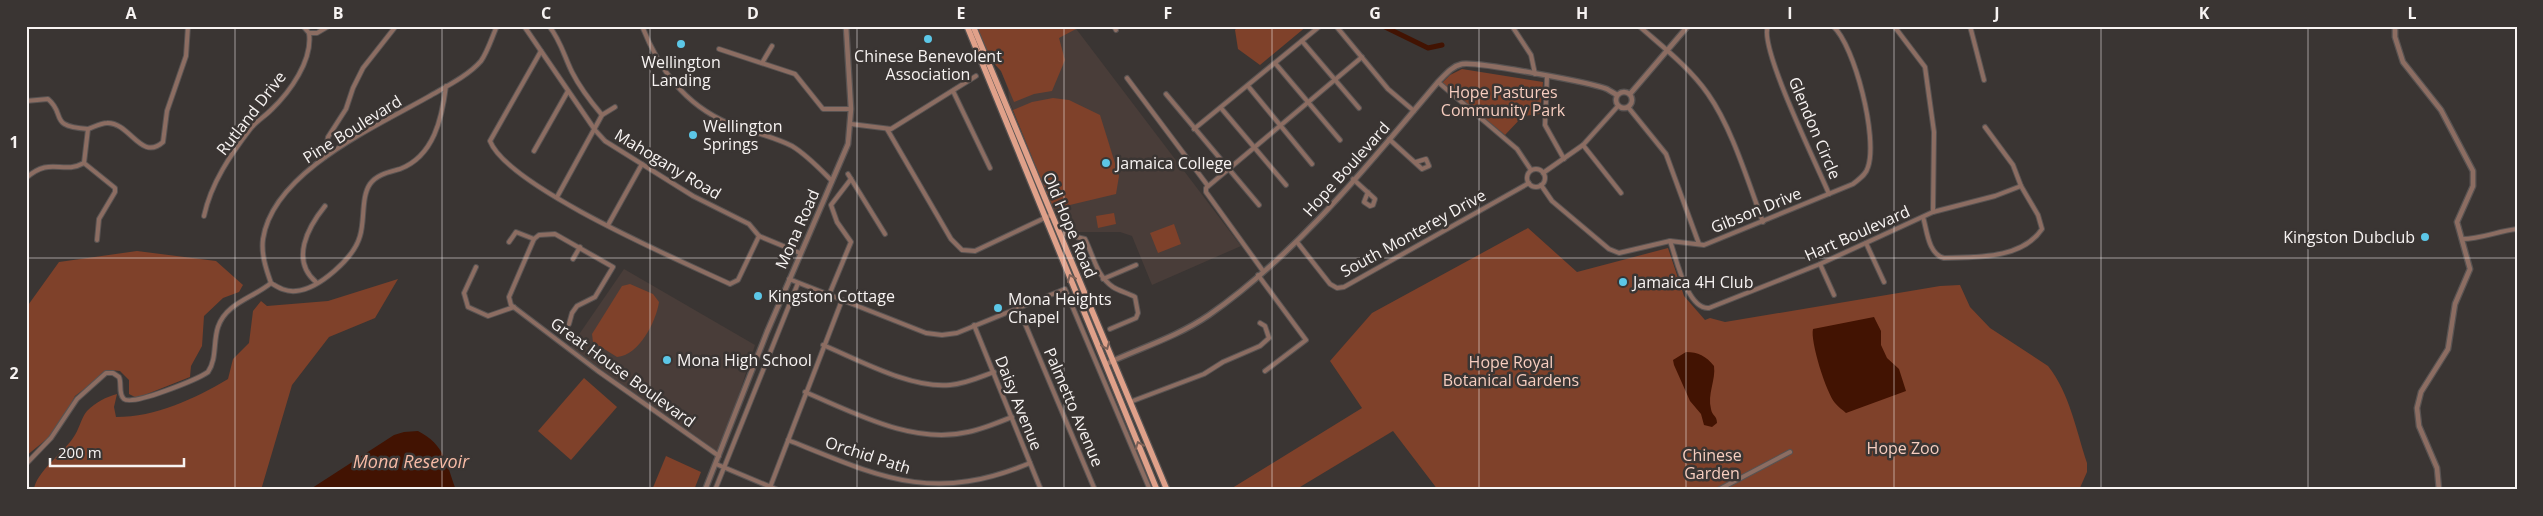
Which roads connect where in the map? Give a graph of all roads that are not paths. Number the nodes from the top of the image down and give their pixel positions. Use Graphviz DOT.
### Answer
graph roads {
  1 [pos="188,26"];
  2 [pos="303,26"];
  3 [pos="329,26"];
  4 [pos="396,26"];
  5 [pos="497,26"];
  6 [pos="524,26"];
  7 [pos="549,26"];
  8 [pos="642,26"];
  9 [pos="846,26"];
  10 [pos="967,26"];
  11 [pos="972,26"];
  12 [pos="1320,26"];
  13 [pos="1336,26"];
  14 [pos="1512,26"];
  15 [pos="1639,26"];
  16 [pos="1688,26"];
  17 [pos="1768,26"];
  18 [pos="1832,26"];
  19 [pos="1894,26"];
  20 [pos="1970,26"];
  21 [pos="2395,26"];
  22 [pos="309,33"];
  23 [pos="1302,41"];
  24 [pos="772,46"];
  25 [pos="719,49"];
  26 [pos="541,51"];
  27 [pos="1668,52"];
  28 [pos="1362,57"];
  29 [pos="762,63"];
  30 [pos="1275,63"];
  31 [pos="1535,74"];
  32 [pos="976,76"];
  33 [pos="1546,76"];
  34 [pos="1127,78"];
  35 [pos="1336,80"];
  36 [pos="1984,80"];
  37 [pos="1438,82"];
  38 [pos="446,86"];
  39 [pos="1248,86"];
  40 [pos="568,91"];
  41 [pos="953,91"];
  42 [pos="1166,94"];
  43 [pos="1630,94"];
  44 [pos="1617,95"];
  45 [pos="26,101"];
  46 [pos="1310,102"];
  47 [pos="1618,106"];
  48 [pos="615,107"];
  49 [pos="1628,107"];
  50 [pos="1221,108"];
  51 [pos="1359,108"];
  52 [pos="850,109"];
  53 [pos="1414,110"];
  54 [pos="602,115"];
  55 [pos="851,124"];
  56 [pos="1282,126"];
  57 [pos="1985,127"];
  58 [pos="1194,128"];
  59 [pos="88,129"];
  60 [pos="887,129"];
  61 [pos="595,130"];
  62 [pos="1389,139"];
  63 [pos="1340,140"];
  64 [pos="1583,145"];
  65 [pos="1255,149"];
  66 [pos="534,151"];
  67 [pos="325,157"];
  68 [pos="1564,159"];
  69 [pos="1416,162"];
  70 [pos="84,163"];
  71 [pos="642,164"];
  72 [pos="1312,164"];
  73 [pos="990,168"];
  74 [pos="1531,170"];
  75 [pos="1229,171"];
  76 [pos="1543,173"];
  77 [pos="848,174"];
  78 [pos="26,178"];
  79 [pos="1353,179"];
  80 [pos="852,180"];
  81 [pos="832,181"];
  82 [pos="1529,183"];
  83 [pos="1286,185"];
  84 [pos="1541,185"];
  85 [pos="1208,186"];
  86 [pos="2021,186"];
  87 [pos="1368,192"];
  88 [pos="1621,193"];
  89 [pos="1829,194"];
  90 [pos="557,197"];
  91 [pos="1259,205"];
  92 [pos="325,206"];
  93 [pos="1933,212"];
  94 [pos="204,216"];
  95 [pos="1048,216"];
  96 [pos="1923,217"];
  97 [pos="1763,222"];
  98 [pos="608,225"];
  99 [pos="2517,229"];
  100 [pos="1059,233"];
  101 [pos="885,234"];
  102 [pos="759,236"];
  103 [pos="2462,239"];
  104 [pos="97,240"];
  105 [pos="534,240"];
  106 [pos="1670,241"];
  107 [pos="509,242"];
  108 [pos="1296,242"];
  109 [pos="1866,243"];
  110 [pos="1699,244"];
  111 [pos="580,247"];
  112 [pos="800,253"];
  113 [pos="573,260"];
  114 [pos="1820,264"];
  115 [pos="1136,265"];
  116 [pos="476,267"];
  117 [pos="1263,270"];
  118 [pos="1258,275"];
  119 [pos="789,279"];
  120 [pos="1103,279"];
  121 [pos="316,282"];
  122 [pos="1884,282"];
  123 [pos="271,283"];
  124 [pos="798,283"];
  125 [pos="829,295"];
  126 [pos="1834,295"];
  127 [pos="842,300"];
  128 [pos="514,307"];
  129 [pos="1018,307"];
  130 [pos="1260,323"];
  131 [pos="569,324"];
  132 [pos="974,326"];
  133 [pos="1110,329"];
  134 [pos="823,345"];
  135 [pos="1113,361"];
  136 [pos="1106,364"];
  137 [pos="1265,371"];
  138 [pos="994,372"];
  139 [pos="805,392"];
  140 [pos="1130,402"];
  141 [pos="1012,417"];
  142 [pos="788,440"];
  143 [pos="1790,452"];
  144 [pos="719,456"];
  145 [pos="1030,463"];
  146 [pos="26,464"];
  147 [pos="716,464"];
  148 [pos="723,469"];
  149 [pos="769,488"];
  150 [pos="1727,488"];
  151 [pos="705,490"];
  152 [pos="715,490"];
  153 [pos="778,490"];
  154 [pos="1041,490"];
  155 [pos="1095,490"];
  156 [pos="1150,490"];
  157 [pos="1157,490"];
  158 [pos="1166,490"];
  159 [pos="1718,490"];
  160 [pos="2438,490"];
  1 -- 59 [label="street"];
  2 -- 22 [label="street"];
  3 -- 22 [label="street"];
  4 -- 67 [label="street"];
  5 -- 38 [label="street, Pine Boulevard"];
  6 -- 26 [label="street, Mahogany Road"];
  7 -- 54 [label="street"];
  8 -- 81 [label="street"];
  9 -- 52 [label="street, Mona Road"];
  10 -- 95 [label="main road, Old Hope Road"];
  11 -- 95 [label="main road, Old Hope Road"];
  12 -- 23 [label="street"];
  13 -- 28 [label="street"];
  14 -- 31 [label="street"];
  15 -- 27 [label="street"];
  16 -- 27 [label="street"];
  17 -- 89 [label="street, Glendon Circle"];
  18 -- 89 [label="street, Glendon Circle"];
  19 -- 93 [label="street"];
  20 -- 36 [label="street"];
  21 -- 103 [label="street"];
  22 -- 94 [label="street, Rutland Drive"];
  23 -- 30 [label="street"];
  23 -- 35 [label="street"];
  24 -- 29 [label="street"];
  25 -- 29 [label="street"];
  26 -- 40 [label="street, Mahogany Road"];
  26 -- 90 [label="street"];
  27 -- 43 [label="street"];
  27 -- 97 [label="street"];
  28 -- 35 [label="street"];
  28 -- 53 [label="street"];
  29 -- 52 [label="street"];
  30 -- 39 [label="street"];
  30 -- 46 [label="street"];
  31 -- 33 [label="street, Hope Boulevard"];
  31 -- 37 [label="street, Hope Boulevard"];
  32 -- 41 [label="street"];
  33 -- 44 [label="street, Hope Boulevard"];
  33 -- 68 [label="street"];
  34 -- 85 [label="street"];
  35 -- 46 [label="street"];
  35 -- 51 [label="street"];
  37 -- 53 [label="street, Hope Boulevard"];
  37 -- 74 [label="street"];
  38 -- 67 [label="street, Pine Boulevard"];
  38 -- 121 [label="street"];
  39 -- 50 [label="street"];
  39 -- 56 [label="street"];
  40 -- 61 [label="street, Mahogany Road"];
  40 -- 66 [label="street"];
  41 -- 60 [label="street"];
  41 -- 73 [label="street"];
  42 -- 58 [label="street"];
  43 -- 44 [label="street"];
  43 -- 49 [label="street"];
  44 -- 47 [label="street"];
  45 -- 59 [label="street"];
  46 -- 56 [label="street"];
  46 -- 63 [label="street"];
  47 -- 49 [label="street"];
  47 -- 64 [label="street"];
  48 -- 54 [label="street"];
  49 -- 110 [label="street"];
  50 -- 58 [label="street"];
  50 -- 65 [label="street"];
  52 -- 55 [label="street, Mona Road"];
  53 -- 62 [label="street, Hope Boulevard"];
  54 -- 61 [label="street"];
  55 -- 60 [label="street"];
  55 -- 81 [label="street, Mona Road"];
  56 -- 65 [label="street"];
  56 -- 72 [label="street"];
  57 -- 86 [label="street"];
  58 -- 75 [label="street"];
  59 -- 70 [label="street"];
  60 -- 95 [label="street"];
  61 -- 71 [label="street, Mahogany Road"];
  61 -- 90 [label="street"];
  62 -- 69 [label="street"];
  62 -- 79 [label="street, Hope Boulevard"];
  64 -- 68 [label="street"];
  64 -- 88 [label="street"];
  65 -- 75 [label="street"];
  65 -- 83 [label="street"];
  67 -- 123 [label="street, Pine Boulevard"];
  68 -- 76 [label="street"];
  70 -- 78 [label="street"];
  70 -- 104 [label="street"];
  71 -- 98 [label="street"];
  71 -- 102 [label="street, Mahogany Road"];
  74 -- 76 [label="street"];
  74 -- 82 [label="street"];
  75 -- 85 [label="street"];
  75 -- 91 [label="street"];
  76 -- 84 [label="street"];
  77 -- 80 [label="street"];
  79 -- 87 [label="street"];
  79 -- 108 [label="street, Hope Boulevard"];
  80 -- 101 [label="street"];
  80 -- 125 [label="street"];
  81 -- 112 [label="street, Mona Road"];
  82 -- 84 [label="street"];
  82 -- 108 [label="street, South Monterey Drive"];
  84 -- 106 [label="street, Gibson Drive"];
  85 -- 117 [label="street"];
  86 -- 93 [label="street, Hart Boulevard"];
  86 -- 96 [label="street"];
  89 -- 97 [label="street, Gibson Drive"];
  90 -- 98 [label="street"];
  92 -- 121 [label="street"];
  93 -- 96 [label="street, Hart Boulevard"];
  95 -- 100 [label="main road, Old Hope Road"];
  136 -- 95 [label="main road, Old Hope Road, one-way"];
  96 -- 109 [label="street, Hart Boulevard"];
  97 -- 110 [label="street, Gibson Drive"];
  98 -- 102 [label="street"];
  99 -- 103 [label="street"];
  100 -- 120 [label="street"];
  100 -- 135 [label="main road, Old Hope Road, one-way"];
  102 -- 112 [label="street, Mahogany Road"];
  103 -- 160 [label="street"];
  105 -- 107 [label="street"];
  105 -- 111 [label="street, Great House Boulevard"];
  105 -- 128 [label="street"];
  106 -- 110 [label="street, Gibson Drive"];
  106 -- 114 [label="street, Hart Boulevard"];
  108 -- 117 [label="street, Hope Boulevard"];
  109 -- 114 [label="street, Hart Boulevard"];
  109 -- 122 [label="street"];
  111 -- 113 [label="street"];
  111 -- 131 [label="street, Great House Boulevard"];
  112 -- 119 [label="street, Mona Road"];
  114 -- 126 [label="street"];
  115 -- 120 [label="street"];
  116 -- 128 [label="street"];
  117 -- 118 [label="street, Hope Boulevard"];
  118 -- 135 [label="street, Hope Boulevard"];
  118 -- 137 [label="street"];
  119 -- 124 [label="street"];
  119 -- 144 [label="street, Mona Road"];
  120 -- 133 [label="street"];
  121 -- 123 [label="street"];
  123 -- 146 [label="street"];
  124 -- 125 [label="street"];
  124 -- 148 [label="street"];
  125 -- 127 [label="street"];
  127 -- 132 [label="street"];
  127 -- 134 [label="street"];
  128 -- 144 [label="street, Great House Boulevard"];
  129 -- 132 [label="street"];
  129 -- 155 [label="street, Palmetto Avenue"];
  129 -- 156 [label="street"];
  130 -- 140 [label="street"];
  132 -- 138 [label="street, Daisy Avenue"];
  134 -- 138 [label="street"];
  134 -- 139 [label="street"];
  135 -- 136 [label="street, Hope Boulevard"];
  135 -- 140 [label="main road, Old Hope Road"];
  157 -- 136 [label="main road, Old Hope Road, one-way"];
  138 -- 141 [label="street, Daisy Avenue"];
  139 -- 141 [label="street"];
  139 -- 142 [label="street"];
  140 -- 158 [label="main road, Old Hope Road"];
  141 -- 145 [label="street, Daisy Avenue"];
  142 -- 145 [label="street, Orchid Path"];
  142 -- 149 [label="street"];
  143 -- 150 [label="street"];
  144 -- 147 [label="street, Mona Road"];
  145 -- 154 [label="street, Daisy Avenue"];
  147 -- 148 [label="street"];
  147 -- 151 [label="street, Mona Road"];
  148 -- 149 [label="street"];
  148 -- 152 [label="street"];
  149 -- 153 [label="street"];
  150 -- 159 [label="street"];
}
